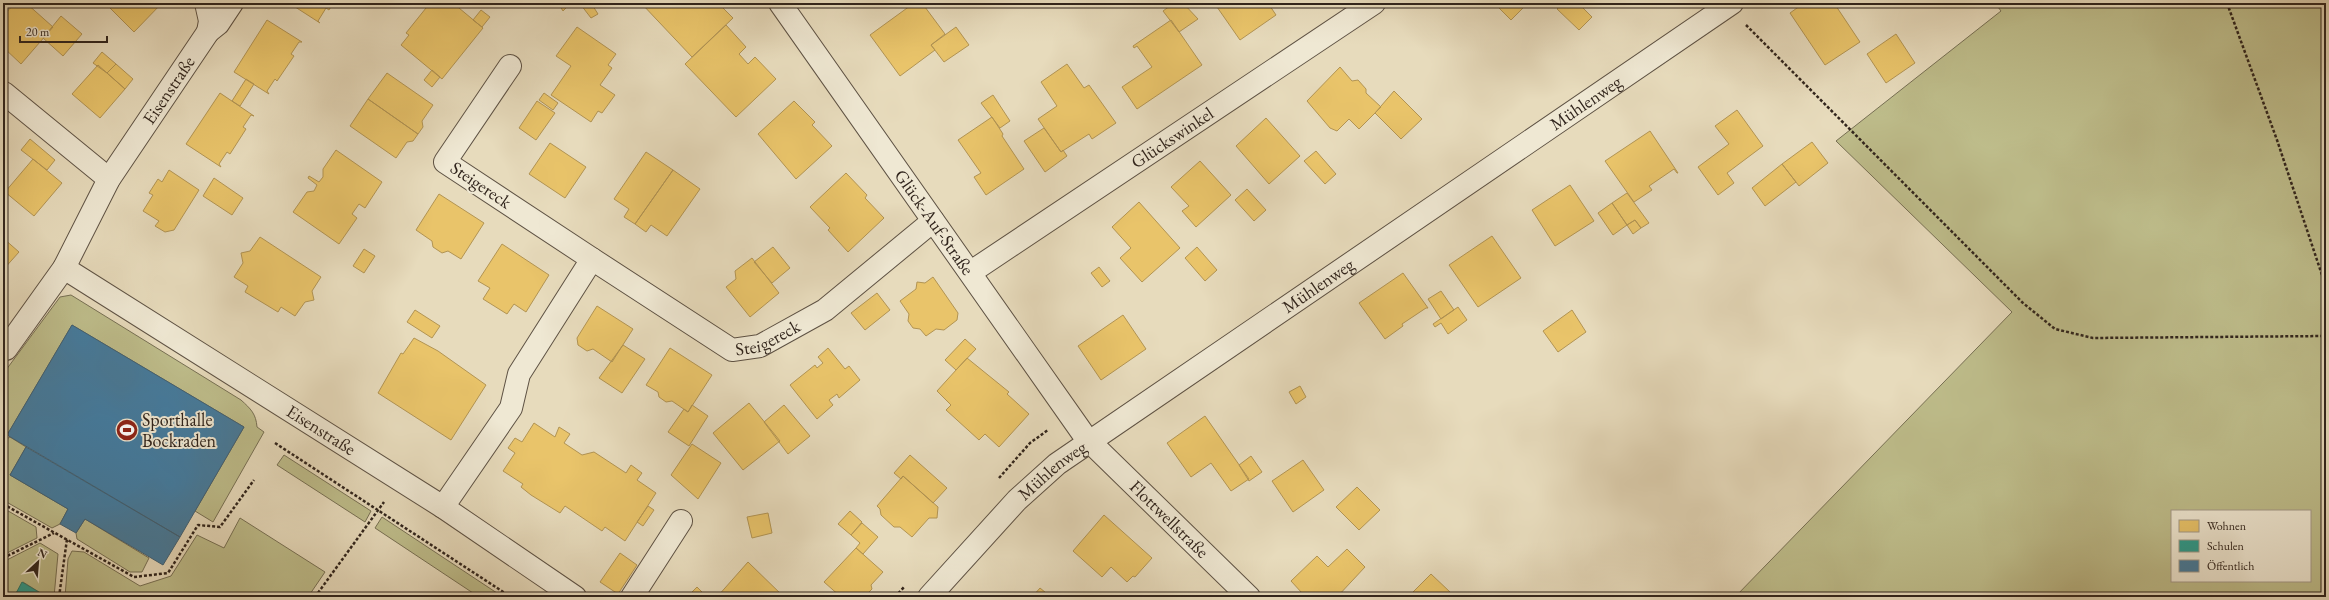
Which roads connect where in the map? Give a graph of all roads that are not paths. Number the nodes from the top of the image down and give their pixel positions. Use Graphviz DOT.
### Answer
graph roads {
  1 [pos="206,3"];
  2 [pos="232,3"];
  3 [pos="780,3"];
  4 [pos="1374,3"];
  5 [pos="1731,4"];
  6 [pos="208,32"];
  7 [pos="510,66"];
  8 [pos="4,93"];
  9 [pos="109,179"];
  10 [pos="932,222"];
  11 [pos="592,259"];
  12 [pos="64,268"];
  13 [pos="971,272"];
  14 [pos="3,347"];
  15 [pos="1089,441"];
  16 [pos="442,507"];
  17 [pos="681,521"];
  18 [pos="575,597"];
  19 [pos="632,597"];
  20 [pos="929,597"];
  21 [pos="1248,597"];
  1 -- 6 [label="street"];
  2 -- 6 [label="street, Eisenstraße"];
  3 -- 10 [label="street, Glück-Auf-Straße"];
  4 -- 13 [label="street, Glückswinkel"];
  5 -- 15 [label="street, Mühlenweg"];
  6 -- 9 [label="street, Eisenstraße"];
  7 -- 11 [label="street, Steigereck"];
  8 -- 9 [label="street"];
  9 -- 12 [label="street, Eisenstraße"];
  10 -- 11 [label="street, Steigereck"];
  10 -- 13 [label="street, Glück-Auf-Straße"];
  11 -- 16 [label="street"];
  12 -- 14 [label="street, Eisenstraße"];
  12 -- 16 [label="street, Eisenstraße"];
  13 -- 15 [label="street, Glück-Auf-Straße"];
  15 -- 20 [label="street, Mühlenweg"];
  15 -- 21 [label="street, Flottwellstraße"];
  16 -- 18 [label="street, Eisenstraße"];
  17 -- 19 [label="street"];
}
